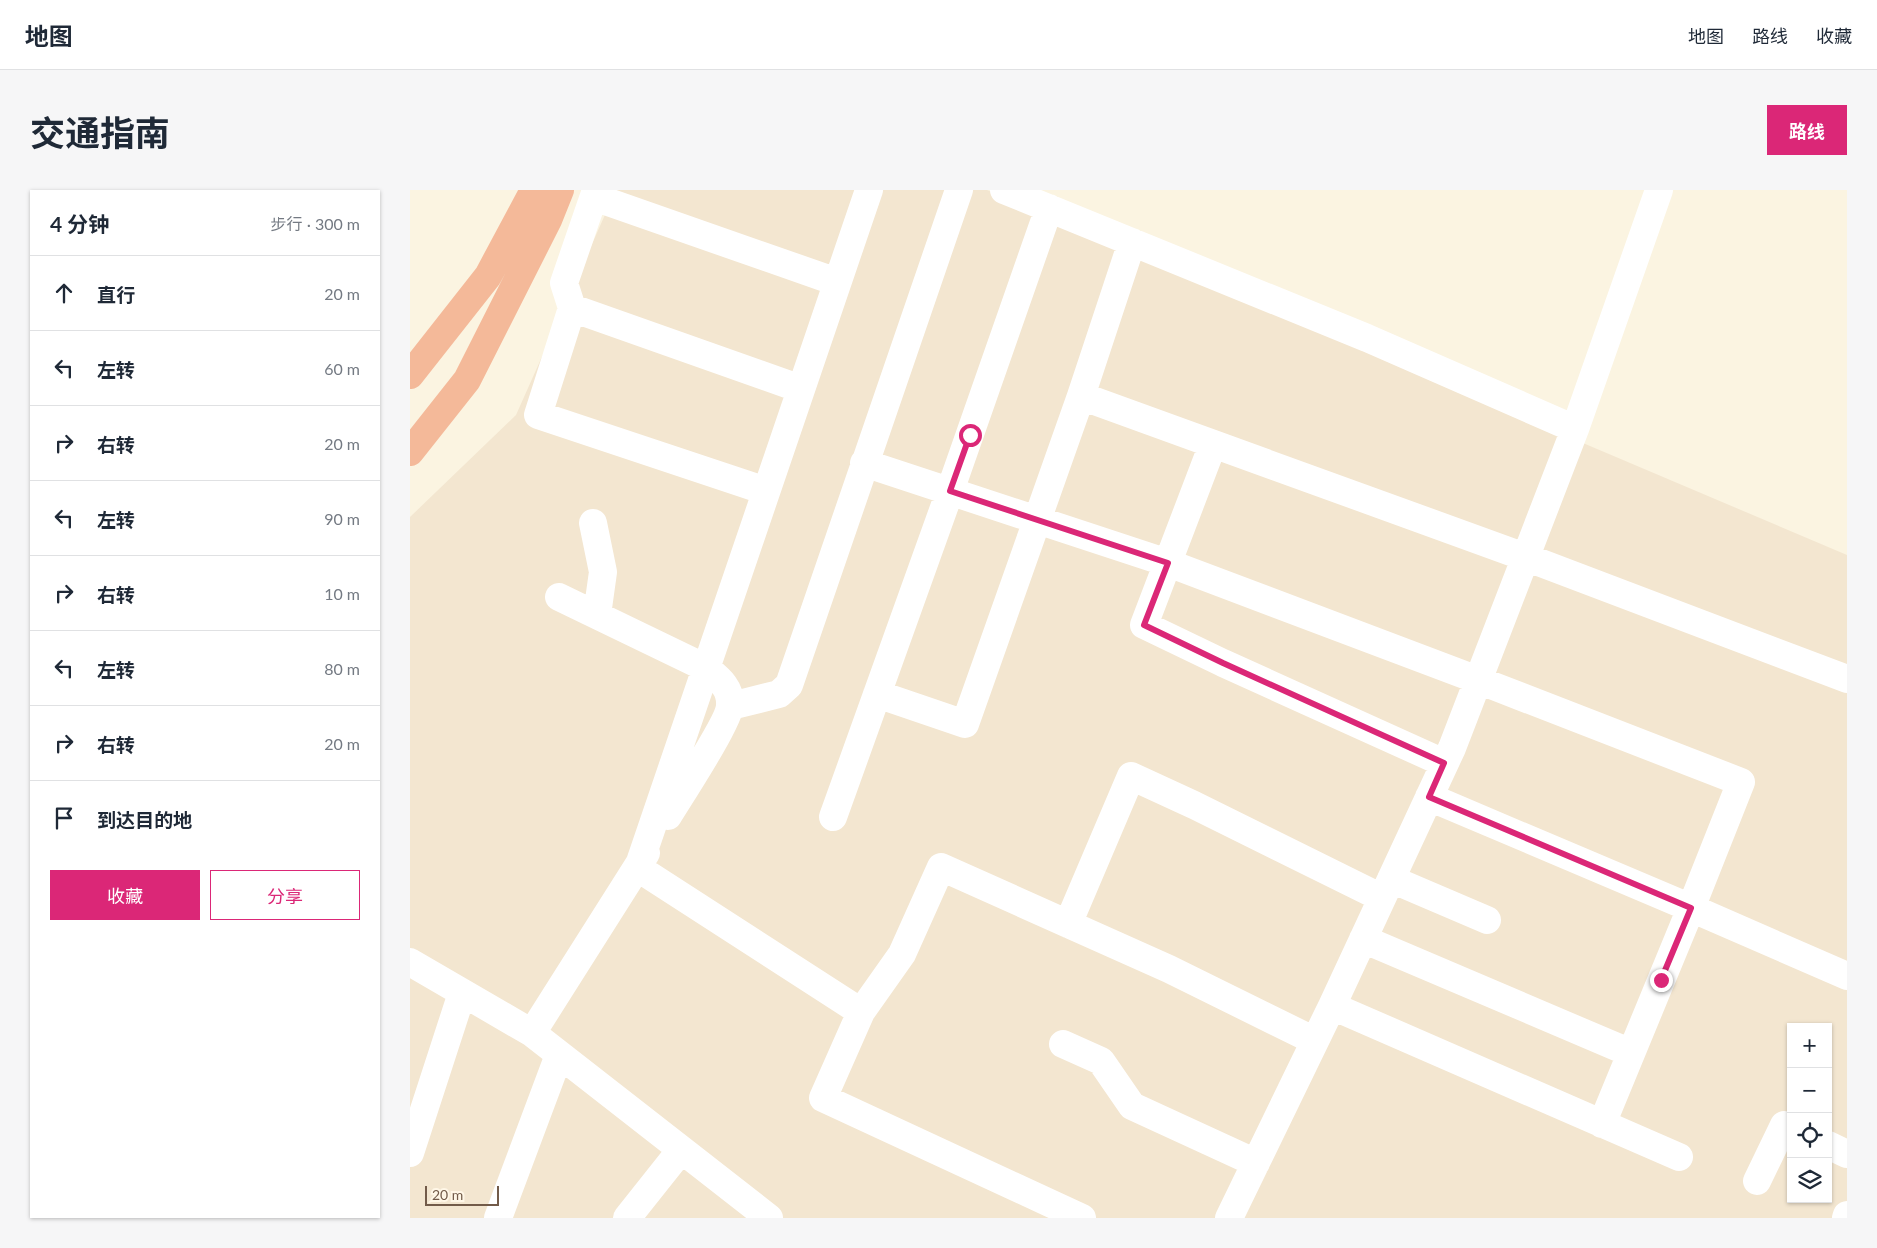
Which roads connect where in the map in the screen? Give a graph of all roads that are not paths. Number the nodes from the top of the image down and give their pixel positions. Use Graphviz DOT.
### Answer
graph roads {
  1 [pos="534,190"];
  2 [pos="560,190"];
  3 [pos="868,190"];
  4 [pos="960,190"];
  5 [pos="1004,190"];
  6 [pos="1659,190"];
  7 [pos="595,194"];
  8 [pos="1049,208"];
  9 [pos="1132,242"];
  10 [pos="837,282"];
  11 [pos="572,308"];
  12 [pos="410,375"];
  13 [pos="801,389"];
  14 [pos="1081,396"];
  15 [pos="1575,429"];
  16 [pos="1213,444"];
  17 [pos="410,452"];
  18 [pos="864,463"];
  19 [pos="766,491"];
  20 [pos="950,491"];
  21 [pos="1037,520"];
  22 [pos="593,523"];
  23 [pos="1525,557"];
  24 [pos="1168,563"];
  25 [pos="559,597"];
  26 [pos="596,615"];
  27 [pos="706,668"];
  28 [pos="1847,679"];
  29 [pos="1478,680"];
  30 [pos="877,694"];
  31 [pos="731,706"];
  32 [pos="1444,763"];
  33 [pos="1429,797"];
  34 [pos="833,817"];
  35 [pos="638,868"];
  36 [pos="1387,889"];
  37 [pos="1691,908"];
  38 [pos="1487,920"];
  39 [pos="1068,924"];
  40 [pos="1363,939"];
  41 [pos="410,962"];
  42 [pos="1847,976"];
  43 [pos="462,993"];
  44 [pos="1332,1006"];
  45 [pos="861,1012"];
  46 [pos="532,1033"];
  47 [pos="1315,1041"];
  48 [pos="1064,1044"];
  49 [pos="1631,1053"];
  50 [pos="560,1054"];
  51 [pos="1602,1124"];
  52 [pos="1787,1126"];
  53 [pos="1832,1147"];
  54 [pos="681,1150"];
  55 [pos="410,1153"];
  56 [pos="1847,1154"];
  57 [pos="1679,1157"];
  58 [pos="1256,1163"];
  59 [pos="1758,1181"];
  60 [pos="1847,1214"];
  61 [pos="498,1218"];
  62 [pos="627,1218"];
  63 [pos="769,1218"];
  64 [pos="1082,1218"];
  65 [pos="1229,1218"];
  66 [pos="1846,1218"];
  1 -- 12 [label="highway"];
  2 -- 17 [label="highway"];
  3 -- 10 [label="street"];
  4 -- 18 [label="street"];
  5 -- 8 [label="street"];
  6 -- 15 [label="street"];
  7 -- 10 [label="street"];
  7 -- 11 [label="street"];
  8 -- 9 [label="street"];
  8 -- 20 [label="street"];
  9 -- 14 [label="street"];
  9 -- 15 [label="street"];
  10 -- 13 [label="street"];
  11 -- 13 [label="street"];
  11 -- 19 [label="street"];
  13 -- 19 [label="street"];
  14 -- 16 [label="street"];
  14 -- 21 [label="street"];
  15 -- 23 [label="street"];
  16 -- 23 [label="street"];
  16 -- 24 [label="street"];
  18 -- 20 [label="street"];
  18 -- 31 [label="street"];
  19 -- 27 [label="street"];
  20 -- 21 [label="street"];
  20 -- 30 [label="street"];
  21 -- 24 [label="street"];
  21 -- 30 [label="street"];
  22 -- 26 [label="street"];
  23 -- 28 [label="street"];
  23 -- 29 [label="street"];
  24 -- 29 [label="street"];
  24 -- 32 [label="street"];
  25 -- 26 [label="street"];
  26 -- 27 [label="street"];
  27 -- 31 [label="street"];
  27 -- 35 [label="street"];
  29 -- 32 [label="street"];
  29 -- 37 [label="street"];
  30 -- 34 [label="street"];
  31 -- 35 [label="street"];
  32 -- 33 [label="street"];
  33 -- 36 [label="street"];
  33 -- 37 [label="street"];
  35 -- 45 [label="street"];
  35 -- 46 [label="street"];
  36 -- 38 [label="street"];
  36 -- 39 [label="street"];
  36 -- 40 [label="street"];
  37 -- 42 [label="street"];
  37 -- 49 [label="street"];
  39 -- 45 [label="street"];
  39 -- 47 [label="street"];
  40 -- 44 [label="street"];
  40 -- 49 [label="street"];
  41 -- 43 [label="street"];
  43 -- 46 [label="street"];
  43 -- 55 [label="street"];
  44 -- 47 [label="street"];
  44 -- 51 [label="street"];
  45 -- 64 [label="street"];
  46 -- 50 [label="street"];
  47 -- 58 [label="street"];
  48 -- 58 [label="street"];
  49 -- 51 [label="street"];
  50 -- 54 [label="street"];
  50 -- 61 [label="street"];
  51 -- 57 [label="street"];
  52 -- 59 [label="street"];
  53 -- 56 [label="street"];
  54 -- 62 [label="street"];
  54 -- 63 [label="street"];
  58 -- 65 [label="street"];
  60 -- 66 [label="street"];
}
